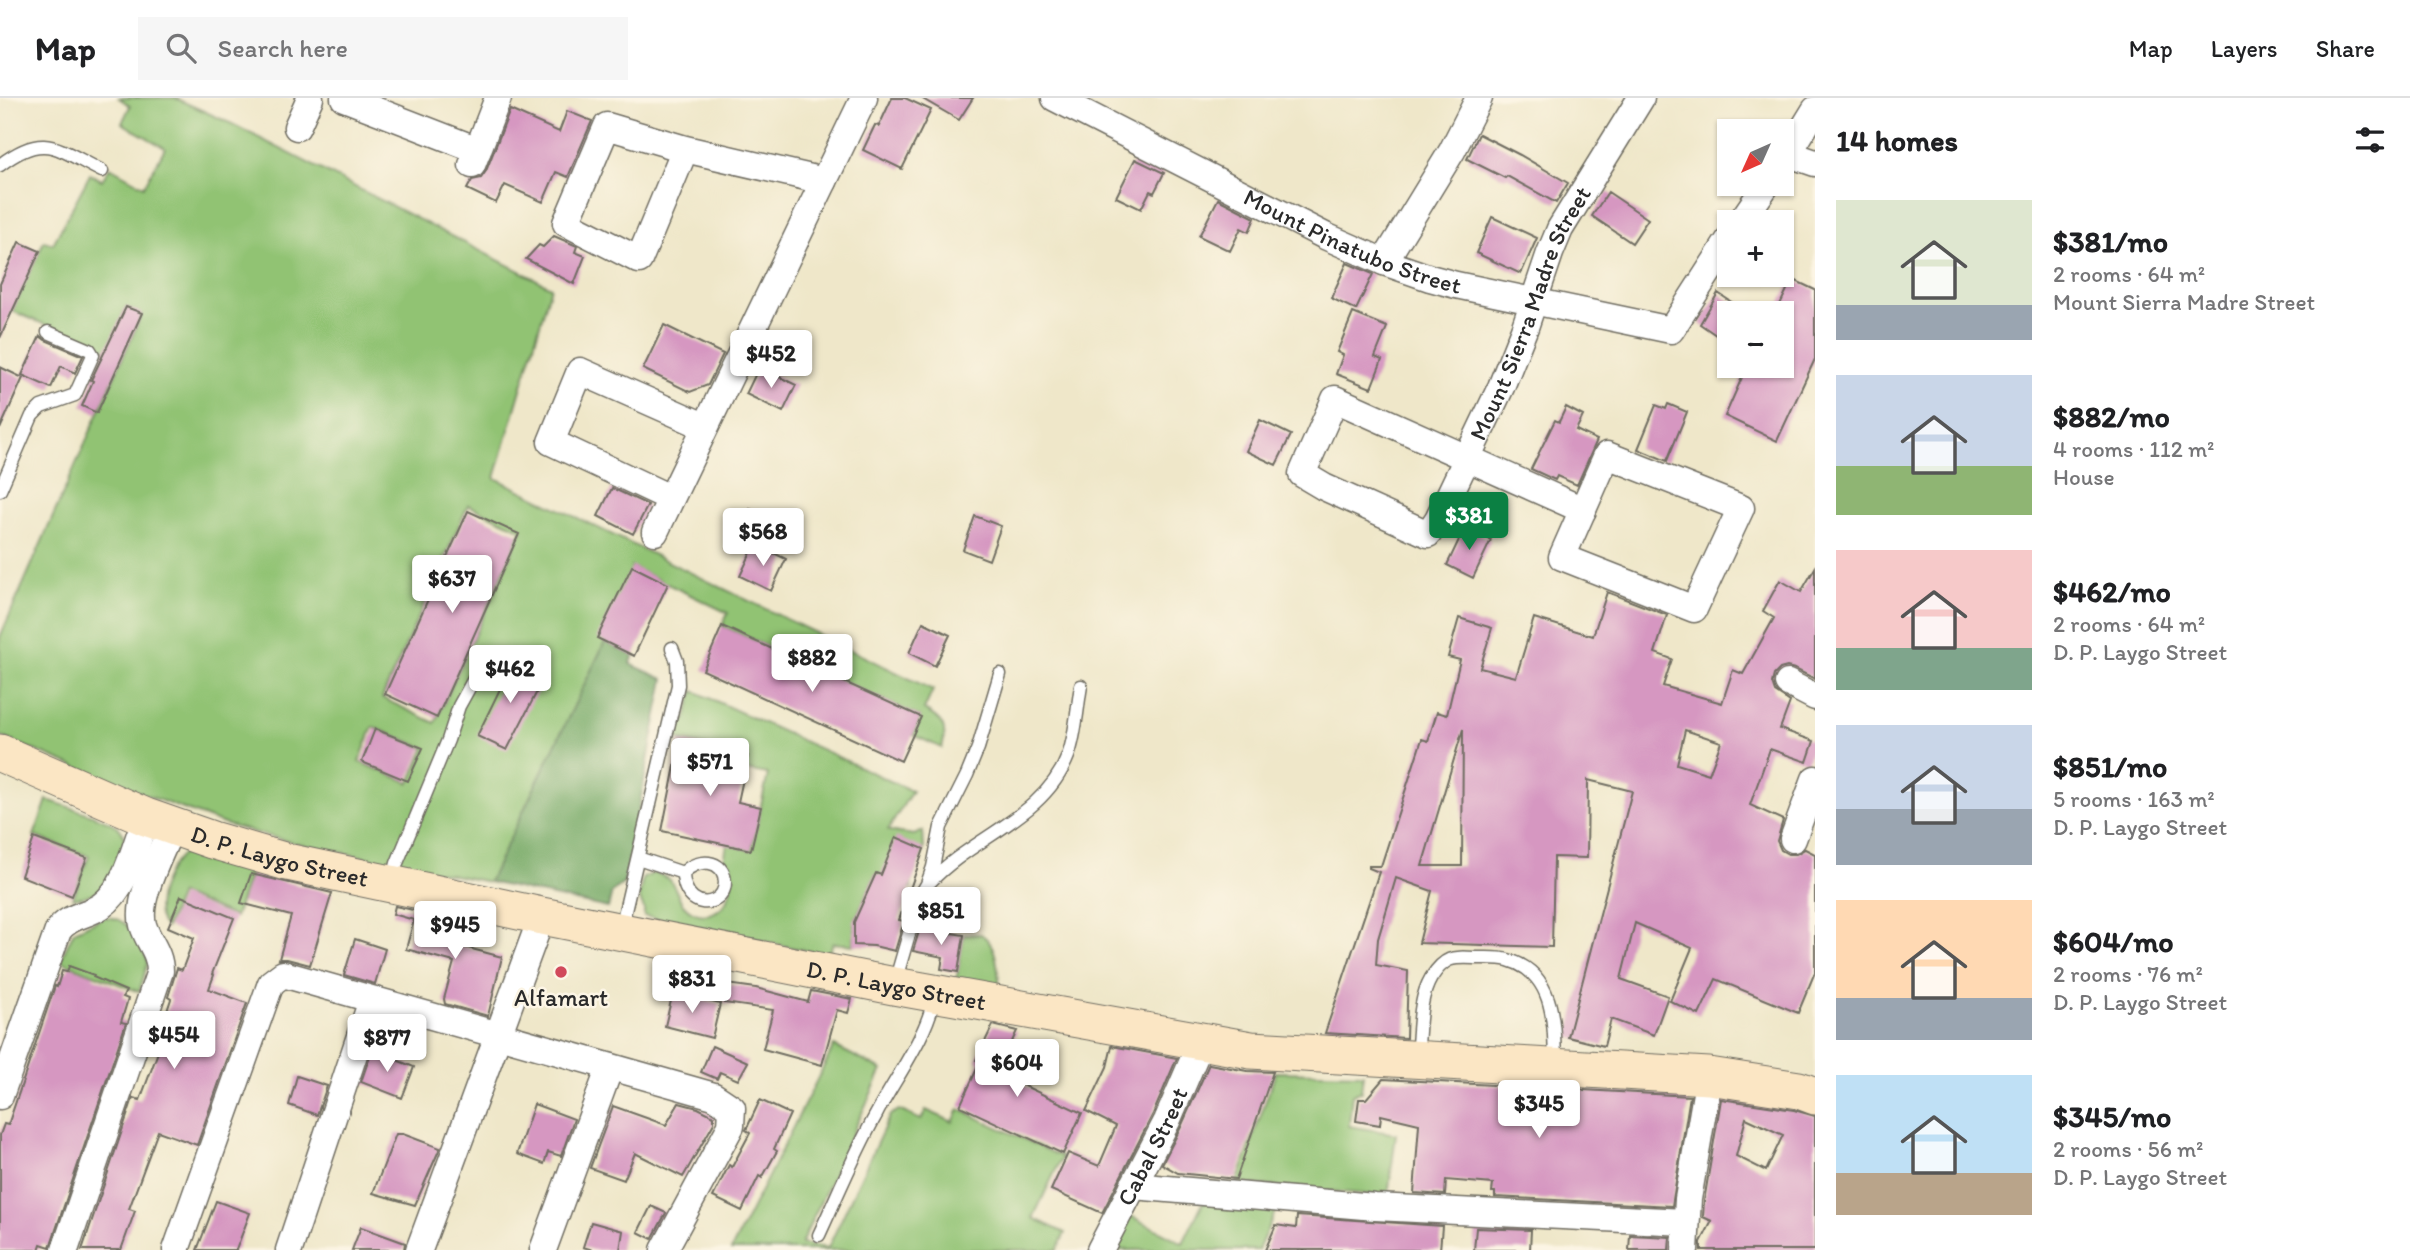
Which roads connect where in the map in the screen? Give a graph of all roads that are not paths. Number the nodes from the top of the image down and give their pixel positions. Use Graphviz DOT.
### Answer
graph roads {
  1 [pos="310,98"];
  2 [pos="344,98"];
  3 [pos="498,98"];
  4 [pos="864,98"];
  5 [pos="1055,98"];
  6 [pos="1479,98"];
  7 [pos="1641,98"];
  8 [pos="1815,110"];
  9 [pos="297,127"];
  10 [pos="1794,144"];
  11 [pos="685,149"];
  12 [pos="1794,160"];
  13 [pos="1815,163"];
  14 [pos="0,165"];
  15 [pos="102,172"];
  16 [pos="824,181"];
  17 [pos="1717,259"];
  18 [pos="1384,262"];
  19 [pos="1534,303"];
  20 [pos="48,332"];
  21 [pos="704,426"];
  22 [pos="1468,458"];
  23 [pos="0,489"];
  24 [pos="670,498"];
  25 [pos="1583,510"];
  26 [pos="655,532"];
  27 [pos="672,648"];
  28 [pos="480,668"];
  29 [pos="1000,674"];
  30 [pos="1788,683"];
  31 [pos="1081,686"];
  32 [pos="1815,697"];
  33 [pos="0,753"];
  34 [pos="1815,779"];
  35 [pos="159,822"];
  36 [pos="1793,839"];
  37 [pos="638,858"];
  38 [pos="683,873"];
  39 [pos="392,883"];
  40 [pos="928,884"];
  41 [pos="110,898"];
  42 [pos="142,912"];
  43 [pos="542,916"];
  44 [pos="620,932"];
  45 [pos="894,986"];
  46 [pos="934,993"];
  47 [pos="372,1000"];
  48 [pos="499,1036"];
  49 [pos="1201,1042"];
  50 [pos="1417,1061"];
  51 [pos="610,1067"];
  52 [pos="1555,1067"];
  53 [pos="1709,1076"];
  54 [pos="0,1096"];
  55 [pos="1815,1096"];
  56 [pos="1133,1186"];
  57 [pos="1685,1222"];
  58 [pos="819,1235"];
  59 [pos="65,1250"];
  60 [pos="176,1250"];
  61 [pos="289,1250"];
  62 [pos="419,1250"];
  63 [pos="543,1250"];
  64 [pos="664,1250"];
  65 [pos="1100,1250"];
  66 [pos="1685,1250"];
  1 -- 9 [label="street"];
  2 -- 3 [label="street"];
  4 -- 16 [label="street"];
  5 -- 18 [label="street, Mount Pinatubo Street"];
  6 -- 18 [label="street"];
  7 -- 19 [label="street, Mount Sierra Madre Street"];
  8 -- 10 [label="street"];
  11 -- 11 [label="street"];
  11 -- 16 [label="street"];
  12 -- 13 [label="street"];
  14 -- 15 [label="lane"];
  16 -- 21 [label="street"];
  17 -- 19 [label="street, Mount Pinatubo Street"];
  18 -- 19 [label="street, Mount Pinatubo Street"];
  19 -- 22 [label="street, Mount Sierra Madre Street"];
  20 -- 23 [label="lane"];
  21 -- 24 [label="street"];
  21 -- 24 [label="street"];
  22 -- 22 [label="street, Mount Sierra Madre Street"];
  22 -- 25 [label="street"];
  24 -- 26 [label="street"];
  25 -- 25 [label="street"];
  27 -- 37 [label="lane"];
  28 -- 39 [label="lane"];
  29 -- 40 [label="lane"];
  30 -- 32 [label="street"];
  31 -- 40 [label="lane"];
  33 -- 35 [label="main road, D. P. Laygo Street"];
  34 -- 36 [label="street"];
  35 -- 39 [label="main road, D. P. Laygo Street"];
  35 -- 41 [label="street"];
  35 -- 42 [label="street"];
  37 -- 38 [label="lane"];
  37 -- 44 [label="lane"];
  39 -- 43 [label="main road, D. P. Laygo Street"];
  40 -- 45 [label="lane"];
  41 -- 42 [label="street"];
  41 -- 54 [label="street"];
  42 -- 59 [label="street"];
  43 -- 44 [label="main road, D. P. Laygo Street"];
  43 -- 48 [label="street"];
  44 -- 45 [label="main road, D. P. Laygo Street"];
  45 -- 46 [label="main road, D. P. Laygo Street"];
  46 -- 49 [label="main road, D. P. Laygo Street"];
  46 -- 58 [label="lane"];
  47 -- 48 [label="street"];
  47 -- 60 [label="street"];
  47 -- 61 [label="street"];
  48 -- 51 [label="street"];
  48 -- 62 [label="street"];
  49 -- 50 [label="main road, D. P. Laygo Street"];
  49 -- 56 [label="street, Cabal Street"];
  50 -- 52 [label="main road, D. P. Laygo Street"];
  50 -- 52 [label="lane"];
  51 -- 63 [label="street"];
  51 -- 64 [label="street"];
  52 -- 53 [label="main road, D. P. Laygo Street"];
  53 -- 55 [label="main road, D. P. Laygo Street"];
  53 -- 57 [label="street"];
  56 -- 57 [label="street"];
  56 -- 65 [label="street, Cabal Street"];
  57 -- 66 [label="street"];
}
